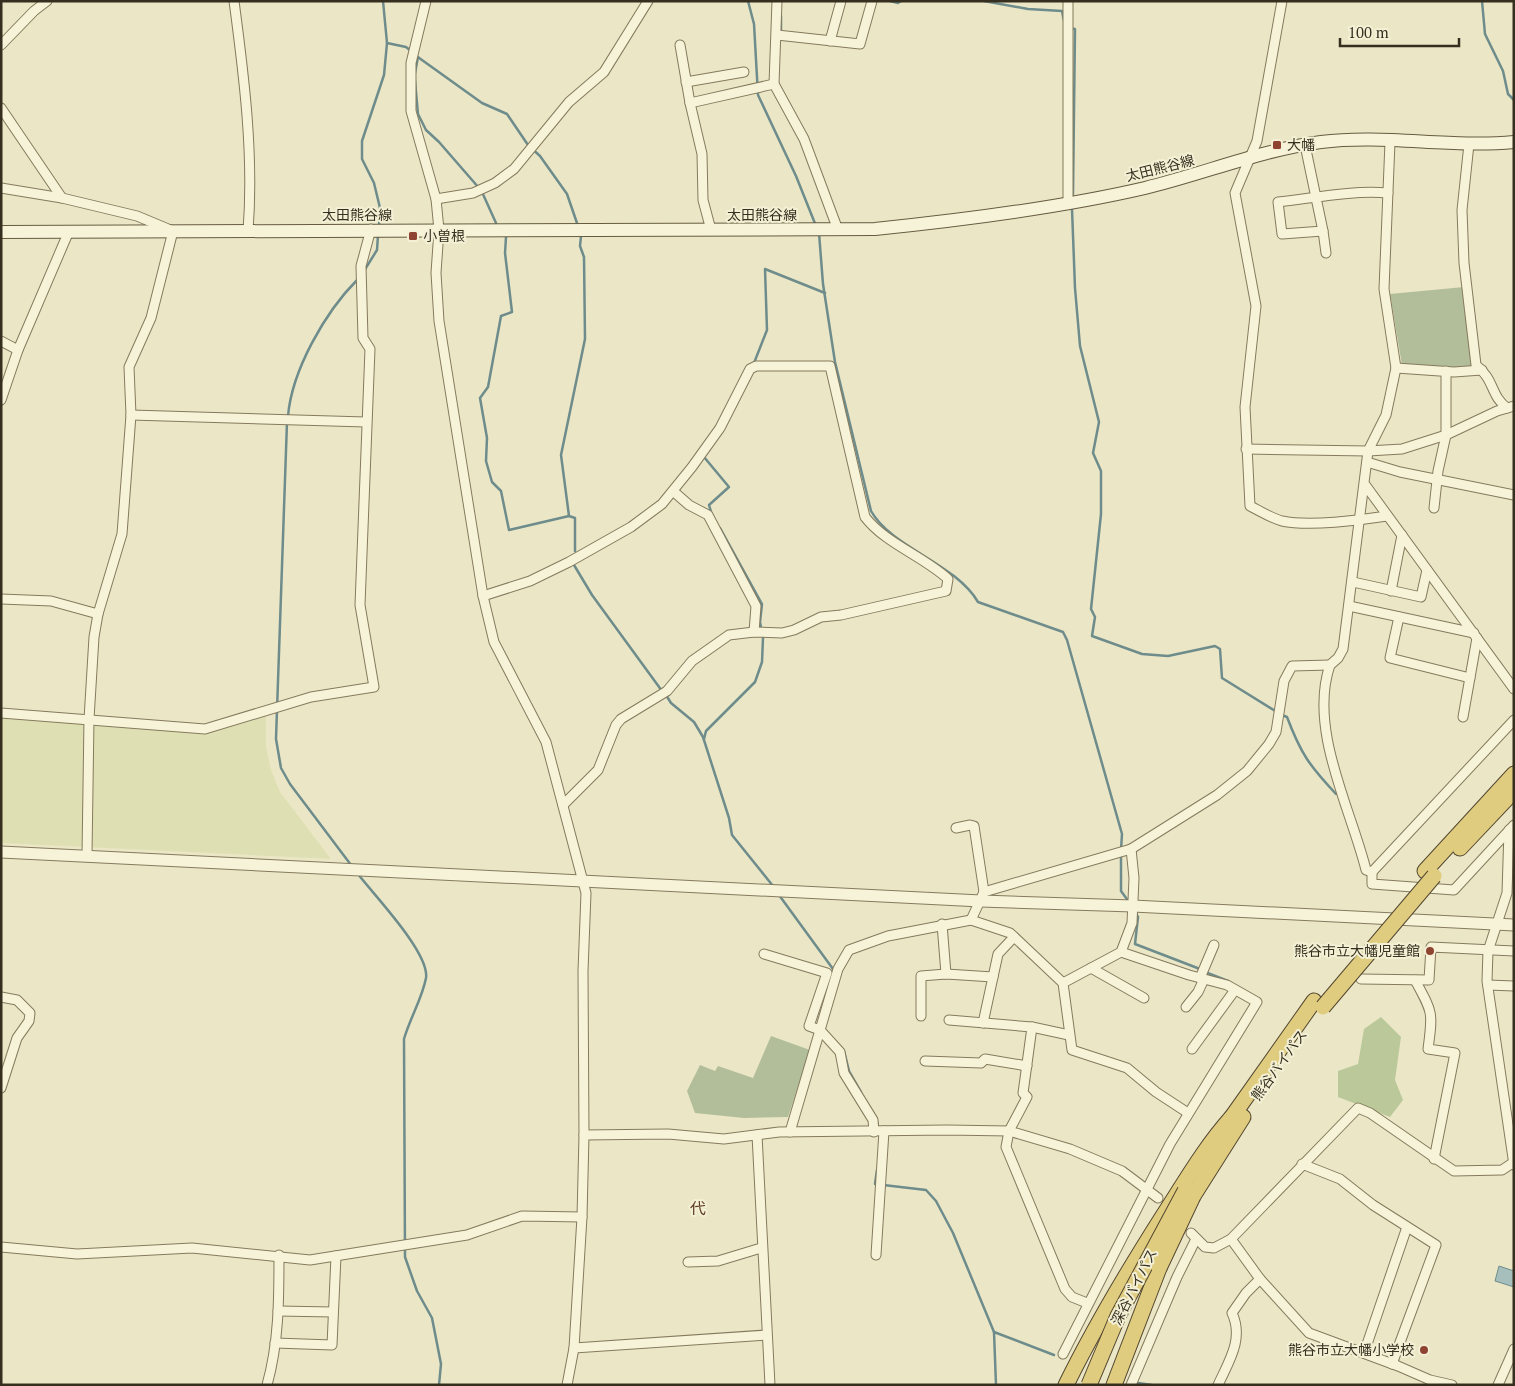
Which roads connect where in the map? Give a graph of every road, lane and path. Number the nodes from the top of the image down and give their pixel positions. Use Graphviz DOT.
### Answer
graph roads {
  1 [pos="47,1"];
  2 [pos="234,1"];
  3 [pos="426,1"];
  4 [pos="648,1"];
  5 [pos="776,1"];
  6 [pos="841,1"];
  7 [pos="872,1"];
  8 [pos="1068,1"];
  9 [pos="1282,1"];
  10 [pos="641,6"];
  11 [pos="777,35"];
  12 [pos="830,41"];
  13 [pos="1,45"];
  14 [pos="680,45"];
  15 [pos="744,72"];
  16 [pos="686,82"];
  17 [pos="774,84"];
  18 [pos="690,103"];
  19 [pos="1,108"];
  20 [pos="1390,142"];
  21 [pos="1514,142"];
  22 [pos="1305,144"];
  23 [pos="1470,144"];
  24 [pos="1251,159"];
  25 [pos="1,188"];
  26 [pos="1388,193"];
  27 [pos="62,198"];
  28 [pos="1316,198"];
  29 [pos="436,199"];
  30 [pos="1068,202"];
  31 [pos="376,229"];
  32 [pos="438,230"];
  33 [pos="711,230"];
  34 [pos="838,230"];
  35 [pos="68,231"];
  36 [pos="173,231"];
  37 [pos="248,231"];
  38 [pos="1,232"];
  39 [pos="1322,232"];
  40 [pos="1326,253"];
  41 [pos="1,341"];
  42 [pos="18,350"];
  43 [pos="1396,368"];
  44 [pos="1482,370"];
  45 [pos="1446,371"];
  46 [pos="1,400"];
  47 [pos="1510,407"];
  48 [pos="131,415"];
  49 [pos="366,422"];
  50 [pos="1446,435"];
  51 [pos="1246,449"];
  52 [pos="1368,451"];
  53 [pos="1368,462"];
  54 [pos="1437,479"];
  55 [pos="1366,486"];
  56 [pos="673,491"];
  57 [pos="1514,495"];
  58 [pos="1434,508"];
  59 [pos="1387,516"];
  60 [pos="1361,520"];
  61 [pos="1402,535"];
  62 [pos="1427,570"];
  63 [pos="1353,582"];
  64 [pos="1391,591"];
  65 [pos="483,596"];
  66 [pos="1,599"];
  67 [pos="1349,606"];
  68 [pos="98,614"];
  69 [pos="1400,617"];
  70 [pos="755,632"];
  71 [pos="1476,636"];
  72 [pos="1330,665"];
  73 [pos="1470,678"];
  74 [pos="1514,689"];
  75 [pos="1,713"];
  76 [pos="1463,718"];
  77 [pos="89,719"];
  78 [pos="1514,720"];
  79 [pos="1512,780"];
  80 [pos="563,805"];
  81 [pos="956,828"];
  82 [pos="1511,828"];
  83 [pos="1129,850"];
  84 [pos="1,852"];
  85 [pos="87,855"];
  86 [pos="1372,872"];
  87 [pos="581,880"];
  88 [pos="982,897"];
  89 [pos="1133,910"];
  90 [pos="971,920"];
  91 [pos="942,924"];
  92 [pos="1497,924"];
  93 [pos="1514,924"];
  94 [pos="1014,937"];
  95 [pos="1214,945"];
  96 [pos="1488,950"];
  97 [pos="1514,951"];
  98 [pos="1121,952"];
  99 [pos="764,954"];
  100 [pos="1091,968"];
  101 [pos="946,974"];
  102 [pos="993,977"];
  103 [pos="1202,979"];
  104 [pos="1360,979"];
  105 [pos="1414,980"];
  106 [pos="1063,983"];
  107 [pos="1488,985"];
  108 [pos="1514,986"];
  109 [pos="1235,990"];
  110 [pos="1,997"];
  111 [pos="1144,998"];
  112 [pos="1319,1004"];
  113 [pos="1186,1007"];
  114 [pos="921,1016"];
  115 [pos="949,1020"];
  116 [pos="984,1023"];
  117 [pos="1032,1027"];
  118 [pos="820,1030"];
  119 [pos="1069,1035"];
  120 [pos="1192,1049"];
  121 [pos="925,1061"];
  122 [pos="1027,1066"];
  123 [pos="1,1088"];
  124 [pos="1188,1113"];
  125 [pos="1232,1117"];
  126 [pos="1009,1131"];
  127 [pos="790,1132"];
  128 [pos="880,1132"];
  129 [pos="584,1135"];
  130 [pos="757,1135"];
  131 [pos="1434,1159"];
  132 [pos="1514,1163"];
  133 [pos="1302,1164"];
  134 [pos="1147,1188"];
  135 [pos="1189,1194"];
  136 [pos="1158,1198"];
  137 [pos="582,1217"];
  138 [pos="1407,1227"];
  139 [pos="1231,1239"];
  140 [pos="1,1247"];
  141 [pos="761,1248"];
  142 [pos="278,1255"];
  143 [pos="876,1255"];
  144 [pos="336,1256"];
  145 [pos="688,1262"];
  146 [pos="1260,1279"];
  147 [pos="1087,1303"];
  148 [pos="278,1311"];
  149 [pos="333,1312"];
  150 [pos="766,1335"];
  151 [pos="276,1343"];
  152 [pos="574,1348"];
  153 [pos="1514,1349"];
  154 [pos="1364,1353"];
  155 [pos="1063,1354"];
  156 [pos="1392,1364"];
  157 [pos="267,1385"];
  158 [pos="567,1385"];
  159 [pos="770,1385"];
  160 [pos="1066,1385"];
  161 [pos="1090,1385"];
  162 [pos="1100,1385"];
  163 [pos="1114,1385"];
  164 [pos="1130,1385"];
  165 [pos="1218,1385"];
  166 [pos="1452,1385"];
  167 [pos="1498,1385"];
  1 -- 13 [label="street"];
  2 -- 37 [label="street"];
  3 -- 29 [label="street"];
  4 -- 10 [label="street"];
  5 -- 11 [label="street"];
  6 -- 12 [label="street"];
  7 -- 12 [label="street"];
  8 -- 30 [label="street"];
  9 -- 24 [label="street"];
  10 -- 29 [label="street"];
  11 -- 12 [label="street"];
  11 -- 17 [label="street"];
  14 -- 16 [label="street"];
  15 -- 16 [label="street"];
  16 -- 18 [label="street"];
  17 -- 18 [label="street"];
  17 -- 34 [label="street"];
  18 -- 33 [label="street"];
  19 -- 27 [label="street"];
  20 -- 22 [label="main road, 太田熊谷線"];
  20 -- 23 [label="main road, 太田熊谷線"];
  20 -- 26 [label="street"];
  21 -- 23 [label="main road, 太田熊谷線"];
  22 -- 24 [label="main road, 太田熊谷線"];
  22 -- 28 [label="street"];
  23 -- 44 [label="street"];
  24 -- 30 [label="main road, 太田熊谷線"];
  24 -- 51 [label="street"];
  25 -- 27 [label="street"];
  26 -- 28 [label="street"];
  26 -- 43 [label="street"];
  27 -- 36 [label="street"];
  28 -- 39 [label="street"];
  28 -- 39 [label="street"];
  29 -- 32 [label="street"];
  30 -- 34 [label="main road, 太田熊谷線"];
  31 -- 32 [label="main road, 太田熊谷線"];
  31 -- 37 [label="main road, 太田熊谷線"];
  31 -- 49 [label="street"];
  32 -- 33 [label="main road, 太田熊谷線"];
  32 -- 65 [label="street"];
  33 -- 34 [label="main road, 太田熊谷線"];
  35 -- 36 [label="main road, 太田熊谷線"];
  35 -- 38 [label="main road, 太田熊谷線"];
  35 -- 42 [label="street"];
  36 -- 37 [label="main road, 太田熊谷線"];
  36 -- 48 [label="street"];
  39 -- 40 [label="street"];
  41 -- 42 [label="street"];
  42 -- 46 [label="street"];
  43 -- 45 [label="street"];
  43 -- 52 [label="street"];
  44 -- 45 [label="street"];
  44 -- 47 [label="street"];
  45 -- 50 [label="street"];
  47 -- 50 [label="street"];
  48 -- 49 [label="street"];
  48 -- 68 [label="street"];
  49 -- 77 [label="street"];
  50 -- 52 [label="street"];
  50 -- 54 [label="street"];
  51 -- 52 [label="street"];
  51 -- 60 [label="street"];
  52 -- 53 [label="street"];
  53 -- 54 [label="street"];
  53 -- 55 [label="street"];
  54 -- 57 [label="street"];
  54 -- 58 [label="street"];
  55 -- 59 [label="street"];
  55 -- 60 [label="street"];
  56 -- 65 [label="street"];
  56 -- 70 [label="street"];
  56 -- 70 [label="street"];
  59 -- 60 [label="street"];
  59 -- 61 [label="street"];
  60 -- 63 [label="street"];
  61 -- 62 [label="street"];
  61 -- 64 [label="street"];
  62 -- 64 [label="street"];
  62 -- 71 [label="street"];
  63 -- 64 [label="street"];
  63 -- 67 [label="street"];
  65 -- 80 [label="street"];
  66 -- 68 [label="street"];
  67 -- 69 [label="street"];
  67 -- 72 [label="street"];
  68 -- 77 [label="street"];
  69 -- 71 [label="street"];
  69 -- 73 [label="street"];
  70 -- 80 [label="street"];
  71 -- 73 [label="street"];
  71 -- 74 [label="street"];
  72 -- 83 [label="street"];
  72 -- 86 [label="street"];
  73 -- 76 [label="street"];
  75 -- 77 [label="street"];
  77 -- 85 [label="street"];
  78 -- 86 [label="street"];
  79 -- 112 [label="highway, 熊谷バイパス, bridge"];
  80 -- 87 [label="street"];
  81 -- 88 [label="street"];
  82 -- 86 [label="street"];
  82 -- 92 [label="street"];
  83 -- 88 [label="street"];
  83 -- 89 [label="street"];
  84 -- 85 [label="street"];
  85 -- 87 [label="street"];
  87 -- 88 [label="street"];
  87 -- 129 [label="street"];
  88 -- 89 [label="street"];
  88 -- 90 [label="street"];
  89 -- 92 [label="street"];
  89 -- 98 [label="street"];
  90 -- 91 [label="street"];
  90 -- 94 [label="street"];
  91 -- 101 [label="street"];
  91 -- 118 [label="street"];
  92 -- 93 [label="street"];
  92 -- 96 [label="street"];
  94 -- 102 [label="street"];
  94 -- 106 [label="street"];
  95 -- 103 [label="street"];
  96 -- 97 [label="street"];
  96 -- 105 [label="street"];
  96 -- 107 [label="street"];
  98 -- 100 [label="street"];
  98 -- 103 [label="street"];
  99 -- 118 [label="street"];
  100 -- 106 [label="street"];
  100 -- 111 [label="street"];
  101 -- 102 [label="street"];
  101 -- 114 [label="street"];
  102 -- 116 [label="street"];
  103 -- 109 [label="street"];
  103 -- 113 [label="street"];
  104 -- 105 [label="street"];
  105 -- 131 [label="street"];
  106 -- 119 [label="street"];
  107 -- 108 [label="street"];
  107 -- 132 [label="street"];
  109 -- 120 [label="street"];
  109 -- 124 [label="street"];
  110 -- 123 [label="street"];
  112 -- 125 [label="highway, 熊谷バイパス"];
  112 -- 135 [label="highway, 熊谷バイパス"];
  115 -- 116 [label="street"];
  116 -- 117 [label="street"];
  117 -- 119 [label="street"];
  117 -- 122 [label="street"];
  118 -- 127 [label="street"];
  118 -- 128 [label="street"];
  119 -- 124 [label="street"];
  121 -- 122 [label="street"];
  122 -- 126 [label="street"];
  124 -- 134 [label="street"];
  125 -- 135 [label="highway, 熊谷バイパス"];
  125 -- 160 [label="highway"];
  126 -- 128 [label="street"];
  126 -- 134 [label="street"];
  126 -- 147 [label="street"];
  127 -- 128 [label="street"];
  127 -- 130 [label="street"];
  128 -- 143 [label="street"];
  129 -- 130 [label="street"];
  129 -- 137 [label="street"];
  130 -- 141 [label="street"];
  131 -- 132 [label="street"];
  131 -- 133 [label="street"];
  133 -- 138 [label="street"];
  133 -- 139 [label="street"];
  134 -- 136 [label="street"];
  134 -- 147 [label="street"];
  135 -- 161 [label="highway, 深谷バイパス, bridge"];
  135 -- 162 [label="highway, 深谷バイパス, bridge"];
  135 -- 163 [label="highway, 熊谷バイパス, bridge"];
  137 -- 144 [label="street"];
  137 -- 152 [label="street"];
  138 -- 154 [label="street"];
  138 -- 156 [label="street"];
  139 -- 146 [label="street"];
  139 -- 164 [label="street"];
  140 -- 142 [label="street"];
  141 -- 145 [label="street"];
  141 -- 150 [label="street"];
  142 -- 144 [label="street"];
  142 -- 148 [label="street"];
  144 -- 149 [label="street"];
  146 -- 154 [label="street"];
  146 -- 165 [label="street"];
  147 -- 155 [label="street"];
  148 -- 149 [label="street"];
  148 -- 151 [label="street"];
  149 -- 151 [label="street"];
  150 -- 152 [label="street"];
  150 -- 159 [label="street"];
  151 -- 157 [label="street"];
  152 -- 158 [label="street"];
  153 -- 167 [label="street"];
  154 -- 156 [label="street"];
  156 -- 166 [label="street"];
}
